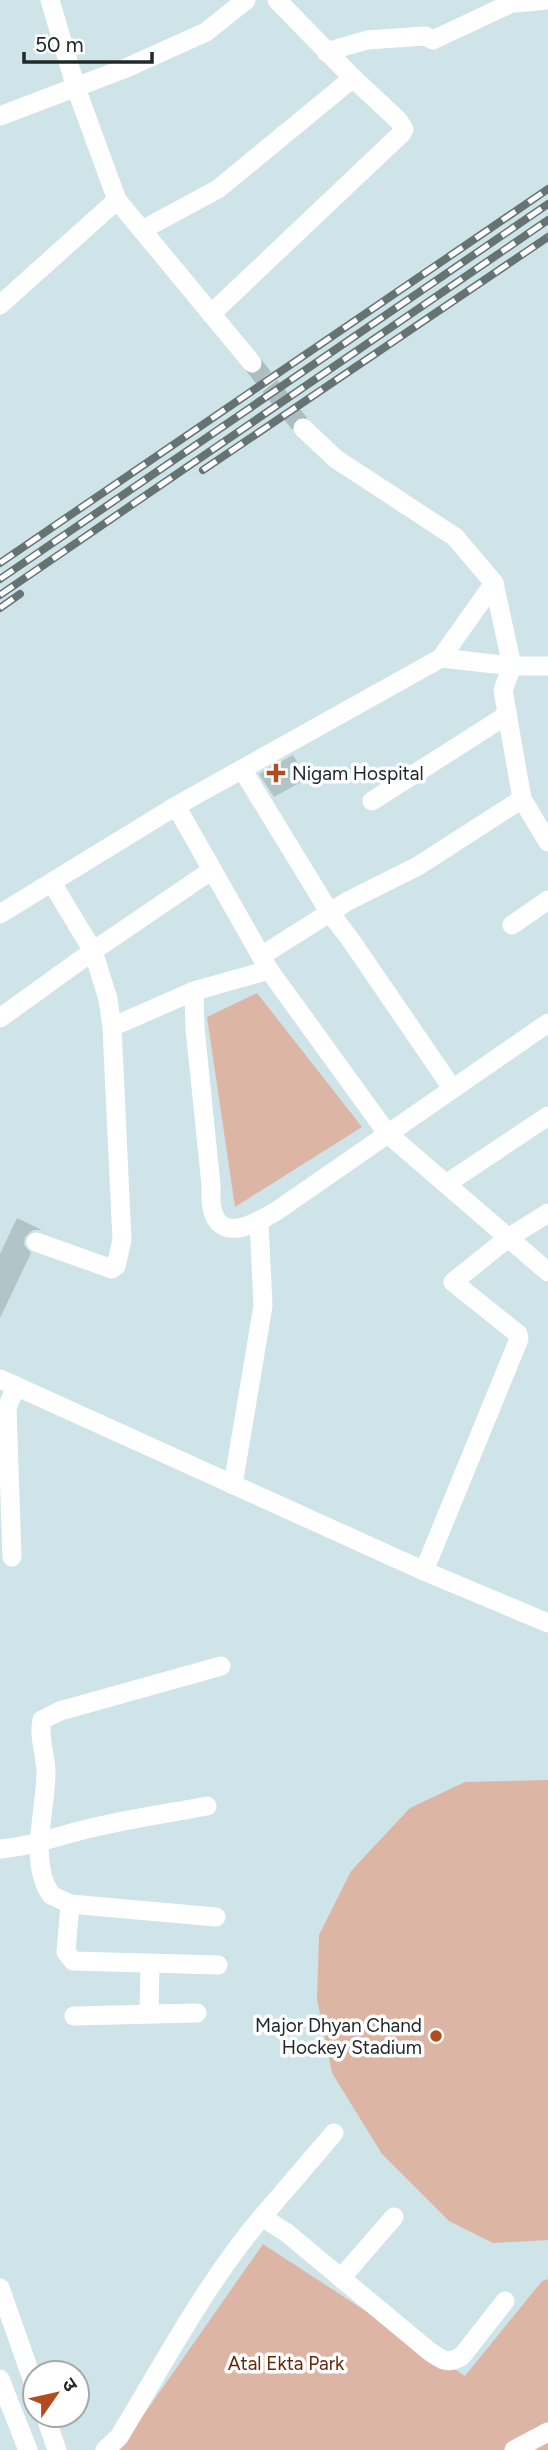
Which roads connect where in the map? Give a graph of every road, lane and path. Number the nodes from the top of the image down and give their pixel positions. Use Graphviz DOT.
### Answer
graph roads {
  1 [pos="50,0"];
  2 [pos="246,0"];
  3 [pos="277,0"];
  4 [pos="548,0"];
  5 [pos="517,2"];
  6 [pos="326,52"];
  7 [pos="354,78"];
  8 [pos="76,88"];
  9 [pos="0,116"];
  10 [pos="117,200"];
  11 [pos="142,230"];
  12 [pos="0,305"];
  13 [pos="211,314"];
  14 [pos="252,363"];
  15 [pos="303,428"];
  16 [pos="494,583"];
  17 [pos="441,658"];
  18 [pos="512,666"];
  19 [pos="548,666"];
  20 [pos="507,715"];
  21 [pos="243,769"];
  22 [pos="522,799"];
  23 [pos="372,801"];
  24 [pos="176,806"];
  25 [pos="548,842"];
  26 [pos="212,870"];
  27 [pos="52,883"];
  28 [pos="548,900"];
  29 [pos="330,913"];
  30 [pos="0,915"];
  31 [pos="512,925"];
  32 [pos="93,951"];
  33 [pos="265,963"];
  34 [pos="194,991"];
  35 [pos="0,1018"];
  36 [pos="548,1023"];
  37 [pos="112,1027"];
  38 [pos="452,1088"];
  39 [pos="548,1116"];
  40 [pos="387,1133"];
  41 [pos="446,1184"];
  42 [pos="548,1213"];
  43 [pos="259,1222"];
  44 [pos="508,1238"];
  45 [pos="36,1242"];
  46 [pos="548,1272"];
  47 [pos="8,1383"];
  48 [pos="4,1410"];
  49 [pos="233,1485"];
  50 [pos="12,1557"];
  51 [pos="424,1571"];
  52 [pos="548,1623"];
  53 [pos="221,1666"];
  54 [pos="207,1806"];
  55 [pos="38,1844"];
  56 [pos="0,1849"];
  57 [pos="70,1904"];
  58 [pos="216,1917"];
  59 [pos="150,1964"];
  60 [pos="218,1965"];
  61 [pos="149,2014"];
  62 [pos="197,2014"];
  63 [pos="74,2016"];
  64 [pos="334,2133"];
  65 [pos="262,2217"];
  66 [pos="394,2217"];
  67 [pos="341,2278"];
  68 [pos="0,2288"];
  69 [pos="505,2301"];
  70 [pos="8,2337"];
  71 [pos="21,2361"];
  72 [pos="0,2379"];
  73 [pos="50,2429"];
  74 [pos="543,2440"];
  75 [pos="28,2450"];
  76 [pos="57,2450"];
  77 [pos="105,2450"];
  78 [pos="514,2450"];
  1 -- 8 [label="street"];
  2 -- 8 [label="street"];
  3 -- 6 [label="street"];
  4 -- 5 [label="street"];
  5 -- 6 [label="street"];
  6 -- 7 [label="street"];
  7 -- 11 [label="street"];
  7 -- 13 [label="street"];
  8 -- 9 [label="street"];
  8 -- 10 [label="street"];
  10 -- 11 [label="street"];
  10 -- 12 [label="street"];
  11 -- 13 [label="street"];
  13 -- 14 [label="street"];
  15 -- 16 [label="street"];
  16 -- 17 [label="street"];
  16 -- 18 [label="street"];
  17 -- 18 [label="street"];
  17 -- 21 [label="street"];
  18 -- 19 [label="street"];
  18 -- 20 [label="street"];
  20 -- 22 [label="street"];
  20 -- 23 [label="street"];
  21 -- 24 [label="street"];
  21 -- 29 [label="street"];
  22 -- 25 [label="street"];
  22 -- 29 [label="street"];
  24 -- 26 [label="street"];
  24 -- 27 [label="street"];
  26 -- 32 [label="street"];
  26 -- 33 [label="street"];
  27 -- 30 [label="street"];
  27 -- 32 [label="street"];
  28 -- 31 [label="street"];
  29 -- 33 [label="street"];
  29 -- 38 [label="street"];
  32 -- 35 [label="street"];
  32 -- 37 [label="street"];
  33 -- 34 [label="street"];
  33 -- 40 [label="street"];
  34 -- 37 [label="street"];
  34 -- 43 [label="street"];
  36 -- 38 [label="street"];
  37 -- 45 [label="street"];
  38 -- 40 [label="street"];
  39 -- 41 [label="street"];
  40 -- 41 [label="street"];
  40 -- 43 [label="street"];
  41 -- 44 [label="street"];
  42 -- 44 [label="street"];
  43 -- 49 [label="street"];
  44 -- 46 [label="street"];
  44 -- 51 [label="street"];
  47 -- 48 [label="street"];
  47 -- 49 [label="street"];
  48 -- 50 [label="street"];
  49 -- 51 [label="street"];
  51 -- 52 [label="street"];
  53 -- 55 [label="street"];
  54 -- 55 [label="street"];
  55 -- 56 [label="street"];
  55 -- 57 [label="street"];
  57 -- 58 [label="street"];
  57 -- 59 [label="street"];
  59 -- 60 [label="street"];
  59 -- 61 [label="street"];
  61 -- 62 [label="street"];
  61 -- 63 [label="street"];
  64 -- 65 [label="street"];
  65 -- 67 [label="street"];
  65 -- 77 [label="street"];
  66 -- 67 [label="street"];
  67 -- 69 [label="street"];
  68 -- 70 [label="street"];
  70 -- 71 [label="street"];
  72 -- 75 [label="street"];
  73 -- 76 [label="street"];
  74 -- 78 [label="street"];
}
